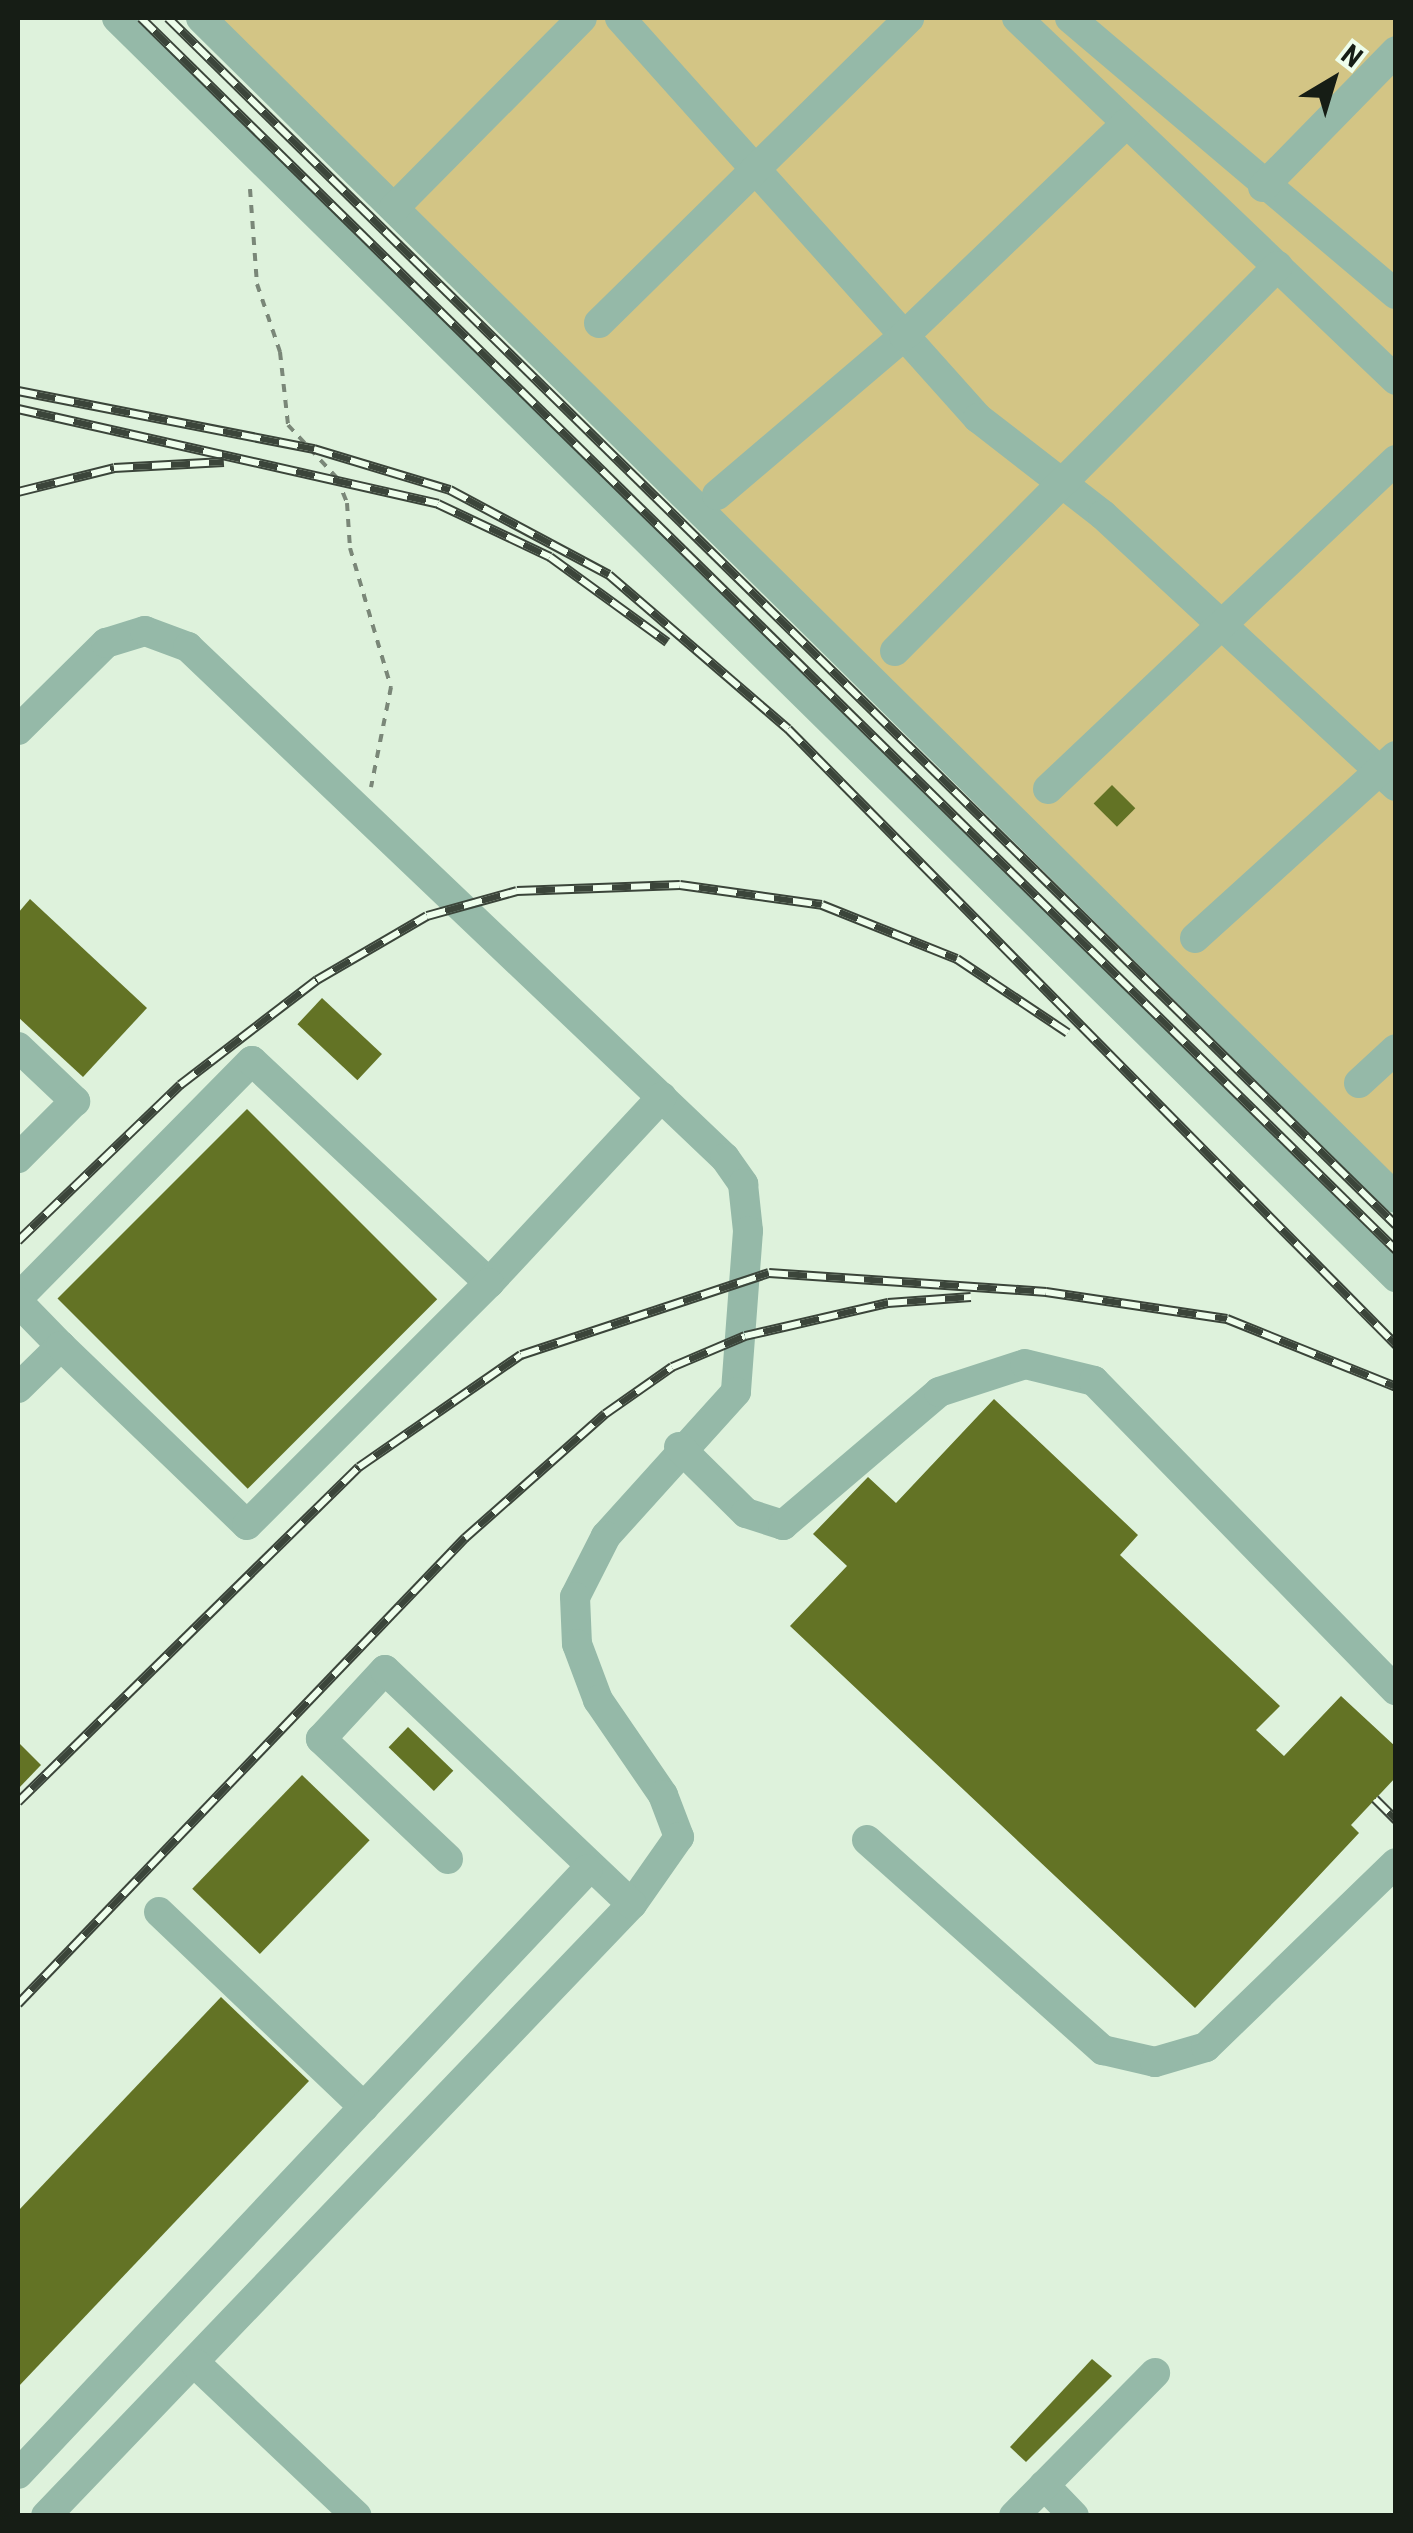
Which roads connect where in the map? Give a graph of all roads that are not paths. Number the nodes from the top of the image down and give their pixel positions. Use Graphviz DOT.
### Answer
graph roads {
  1 [pos="117,18"];
  2 [pos="201,18"];
  3 [pos="582,18"];
  4 [pos="620,18"];
  5 [pos="909,18"];
  6 [pos="1018,18"];
  7 [pos="1080,21"];
  8 [pos="1396,51"];
  9 [pos="1127,123"];
  10 [pos="760,173"];
  11 [pos="1263,187"];
  12 [pos="394,208"];
  13 [pos="1278,266"];
  14 [pos="1396,294"];
  15 [pos="598,323"];
  16 [pos="904,336"];
  17 [pos="1396,380"];
  18 [pos="1396,460"];
  19 [pos="1064,486"];
  20 [pos="717,495"];
  21 [pos="1226,626"];
  22 [pos="895,650"];
  23 [pos="18,730"];
  24 [pos="1391,771"];
  25 [pos="1048,789"];
  26 [pos="1195,938"];
  27 [pos="18,1048"];
  28 [pos="1396,1049"];
  29 [pos="1359,1083"];
  30 [pos="662,1097"];
  31 [pos="18,1158"];
  32 [pos="1396,1198"];
  33 [pos="1396,1277"];
  34 [pos="489,1283"];
  35 [pos="18,1300"];
  36 [pos="60,1346"];
  37 [pos="18,1388"];
  38 [pos="679,1447"];
  39 [pos="1396,1690"];
  40 [pos="866,1840"];
  41 [pos="448,1859"];
  42 [pos="1396,1863"];
  43 [pos="588,1869"];
  44 [pos="632,1904"];
  45 [pos="159,1912"];
  46 [pos="364,2107"];
  47 [pos="196,2364"];
  48 [pos="1155,2372"];
  49 [pos="18,2474"];
  50 [pos="1044,2486"];
  51 [pos="46,2516"];
  52 [pos="357,2516"];
  53 [pos="1014,2516"];
  54 [pos="1074,2516"];
  1 -- 33 [label="street"];
  2 -- 12 [label="street"];
  3 -- 12 [label="street"];
  4 -- 10 [label="street"];
  5 -- 10 [label="street"];
  6 -- 9 [label="street"];
  7 -- 11 [label="street"];
  8 -- 11 [label="street"];
  9 -- 13 [label="street"];
  9 -- 16 [label="street"];
  10 -- 15 [label="street"];
  10 -- 16 [label="street"];
  11 -- 14 [label="street"];
  12 -- 32 [label="street"];
  13 -- 17 [label="street"];
  13 -- 19 [label="street"];
  16 -- 19 [label="street"];
  16 -- 20 [label="street"];
  18 -- 21 [label="street"];
  19 -- 21 [label="street"];
  19 -- 22 [label="street"];
  21 -- 24 [label="street"];
  21 -- 25 [label="street"];
  23 -- 30 [label="street"];
  24 -- 26 [label="street"];
  27 -- 31 [label="street"];
  28 -- 29 [label="street"];
  30 -- 34 [label="street"];
  30 -- 38 [label="street"];
  34 -- 35 [label="street"];
  34 -- 36 [label="street"];
  35 -- 36 [label="street"];
  36 -- 37 [label="street"];
  38 -- 39 [label="street"];
  38 -- 44 [label="street"];
  40 -- 42 [label="street"];
  41 -- 43 [label="street"];
  43 -- 44 [label="street"];
  43 -- 46 [label="street"];
  44 -- 47 [label="street"];
  45 -- 46 [label="street"];
  46 -- 49 [label="street"];
  47 -- 51 [label="street"];
  47 -- 52 [label="street"];
  48 -- 50 [label="street"];
  50 -- 53 [label="street"];
  50 -- 54 [label="street"];
}
